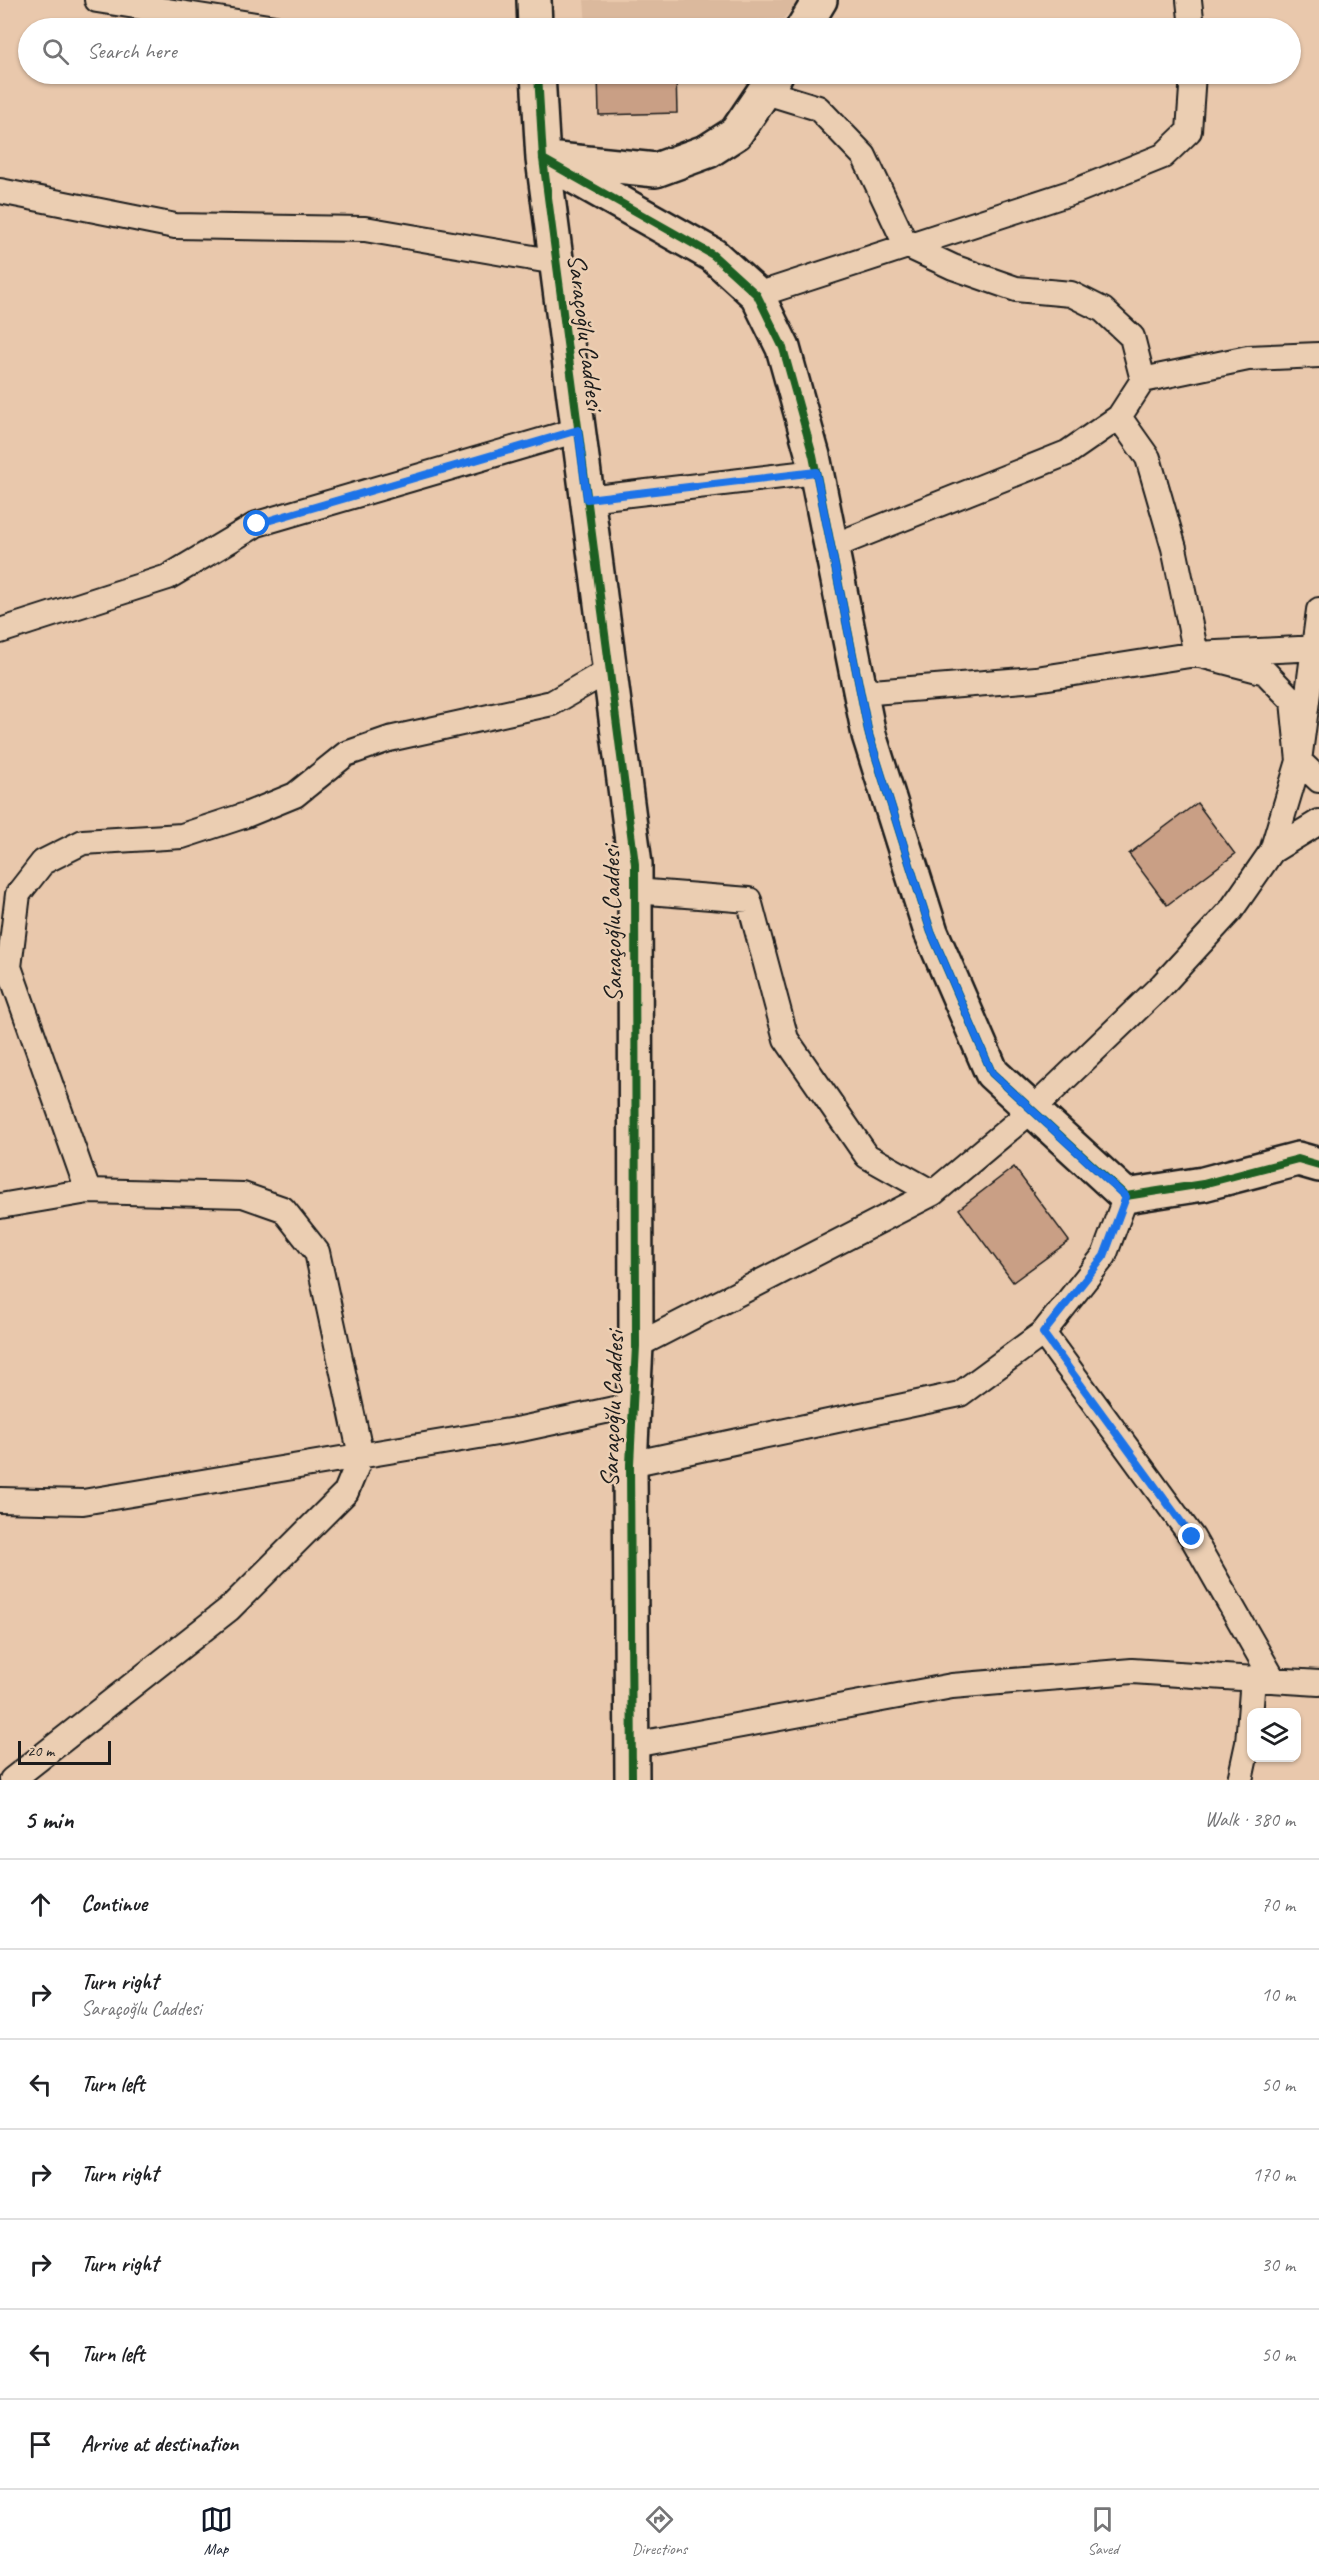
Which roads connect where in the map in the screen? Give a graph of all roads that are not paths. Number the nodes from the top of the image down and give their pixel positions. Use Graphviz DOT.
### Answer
graph roads {
  1 [pos="97,0"];
  2 [pos="534,0"];
  3 [pos="820,0"];
  4 [pos="1190,0"];
  5 [pos="211,18"];
  6 [pos="535,18"];
  7 [pos="809,18"];
  8 [pos="1191,18"];
  9 [pos="539,84"];
  10 [pos="770,84"];
  11 [pos="773,84"];
  12 [pos="1192,84"];
  13 [pos="543,159"];
  14 [pos="0,191"];
  15 [pos="906,245"];
  16 [pos="556,262"];
  17 [pos="757,295"];
  18 [pos="1319,355"];
  19 [pos="1143,380"];
  20 [pos="1119,417"];
  21 [pos="578,430"];
  22 [pos="816,472"];
  23 [pos="587,499"];
  24 [pos="831,547"];
  25 [pos="1319,610"];
  26 [pos="0,631"];
  27 [pos="1317,648"];
  28 [pos="1196,654"];
  29 [pos="609,669"];
  30 [pos="860,693"];
  31 [pos="1299,761"];
  32 [pos="1319,780"];
  33 [pos="1319,822"];
  34 [pos="1272,851"];
  35 [pos="634,891"];
  36 [pos="1032,1110"];
  37 [pos="1319,1165"];
  38 [pos="87,1191"];
  39 [pos="933,1193"];
  40 [pos="1126,1197"];
  41 [pos="0,1206"];
  42 [pos="1043,1333"];
  43 [pos="636,1346"];
  44 [pos="633,1405"];
  45 [pos="361,1456"];
  46 [pos="630,1464"];
  47 [pos="0,1500"];
  48 [pos="1263,1678"];
  49 [pos="1319,1683"];
  50 [pos="633,1745"];
  51 [pos="12,1780"];
  52 [pos="632,1780"];
  53 [pos="1240,1780"];
  1 -- 5 [label="street"];
  2 -- 6 [label="street"];
  3 -- 7 [label="street"];
  4 -- 8 [label="street"];
  9 -- 13 [label="street, Saraçoğlu Caddesi"];
  10 -- 13 [label="street"];
  11 -- 15 [label="street"];
  12 -- 15 [label="street"];
  13 -- 16 [label="street, Saraçoğlu Caddesi"];
  13 -- 17 [label="street"];
  14 -- 16 [label="street"];
  15 -- 17 [label="street"];
  15 -- 19 [label="street"];
  16 -- 21 [label="street, Saraçoğlu Caddesi"];
  17 -- 22 [label="street"];
  18 -- 19 [label="street"];
  19 -- 20 [label="street"];
  20 -- 24 [label="street"];
  20 -- 28 [label="street"];
  21 -- 23 [label="street, Saraçoğlu Caddesi"];
  21 -- 26 [label="street"];
  22 -- 23 [label="street"];
  22 -- 24 [label="street"];
  23 -- 29 [label="street, Saraçoğlu Caddesi"];
  24 -- 30 [label="street"];
  25 -- 27 [label="street"];
  27 -- 28 [label="street"];
  27 -- 31 [label="street"];
  28 -- 30 [label="street"];
  28 -- 31 [label="street"];
  29 -- 35 [label="street, Saraçoğlu Caddesi"];
  29 -- 38 [label="street"];
  30 -- 36 [label="street"];
  31 -- 32 [label="street"];
  31 -- 34 [label="street"];
  33 -- 34 [label="street"];
  34 -- 36 [label="street"];
  35 -- 39 [label="street"];
  35 -- 43 [label="street, Saraçoğlu Caddesi"];
  36 -- 39 [label="street"];
  36 -- 40 [label="street"];
  37 -- 40 [label="street"];
  38 -- 41 [label="street"];
  38 -- 45 [label="street"];
  39 -- 43 [label="street"];
  40 -- 42 [label="street"];
  42 -- 46 [label="street"];
  42 -- 48 [label="street"];
  43 -- 44 [label="street, Saraçoğlu Caddesi"];
  44 -- 45 [label="street"];
  44 -- 46 [label="street, Saraçoğlu Caddesi"];
  45 -- 47 [label="street"];
  45 -- 51 [label="street"];
  46 -- 50 [label="street, Saraçoğlu Caddesi"];
  48 -- 49 [label="street"];
  48 -- 50 [label="street"];
  48 -- 53 [label="street"];
  50 -- 52 [label="street, Saraçoğlu Caddesi"];
}
